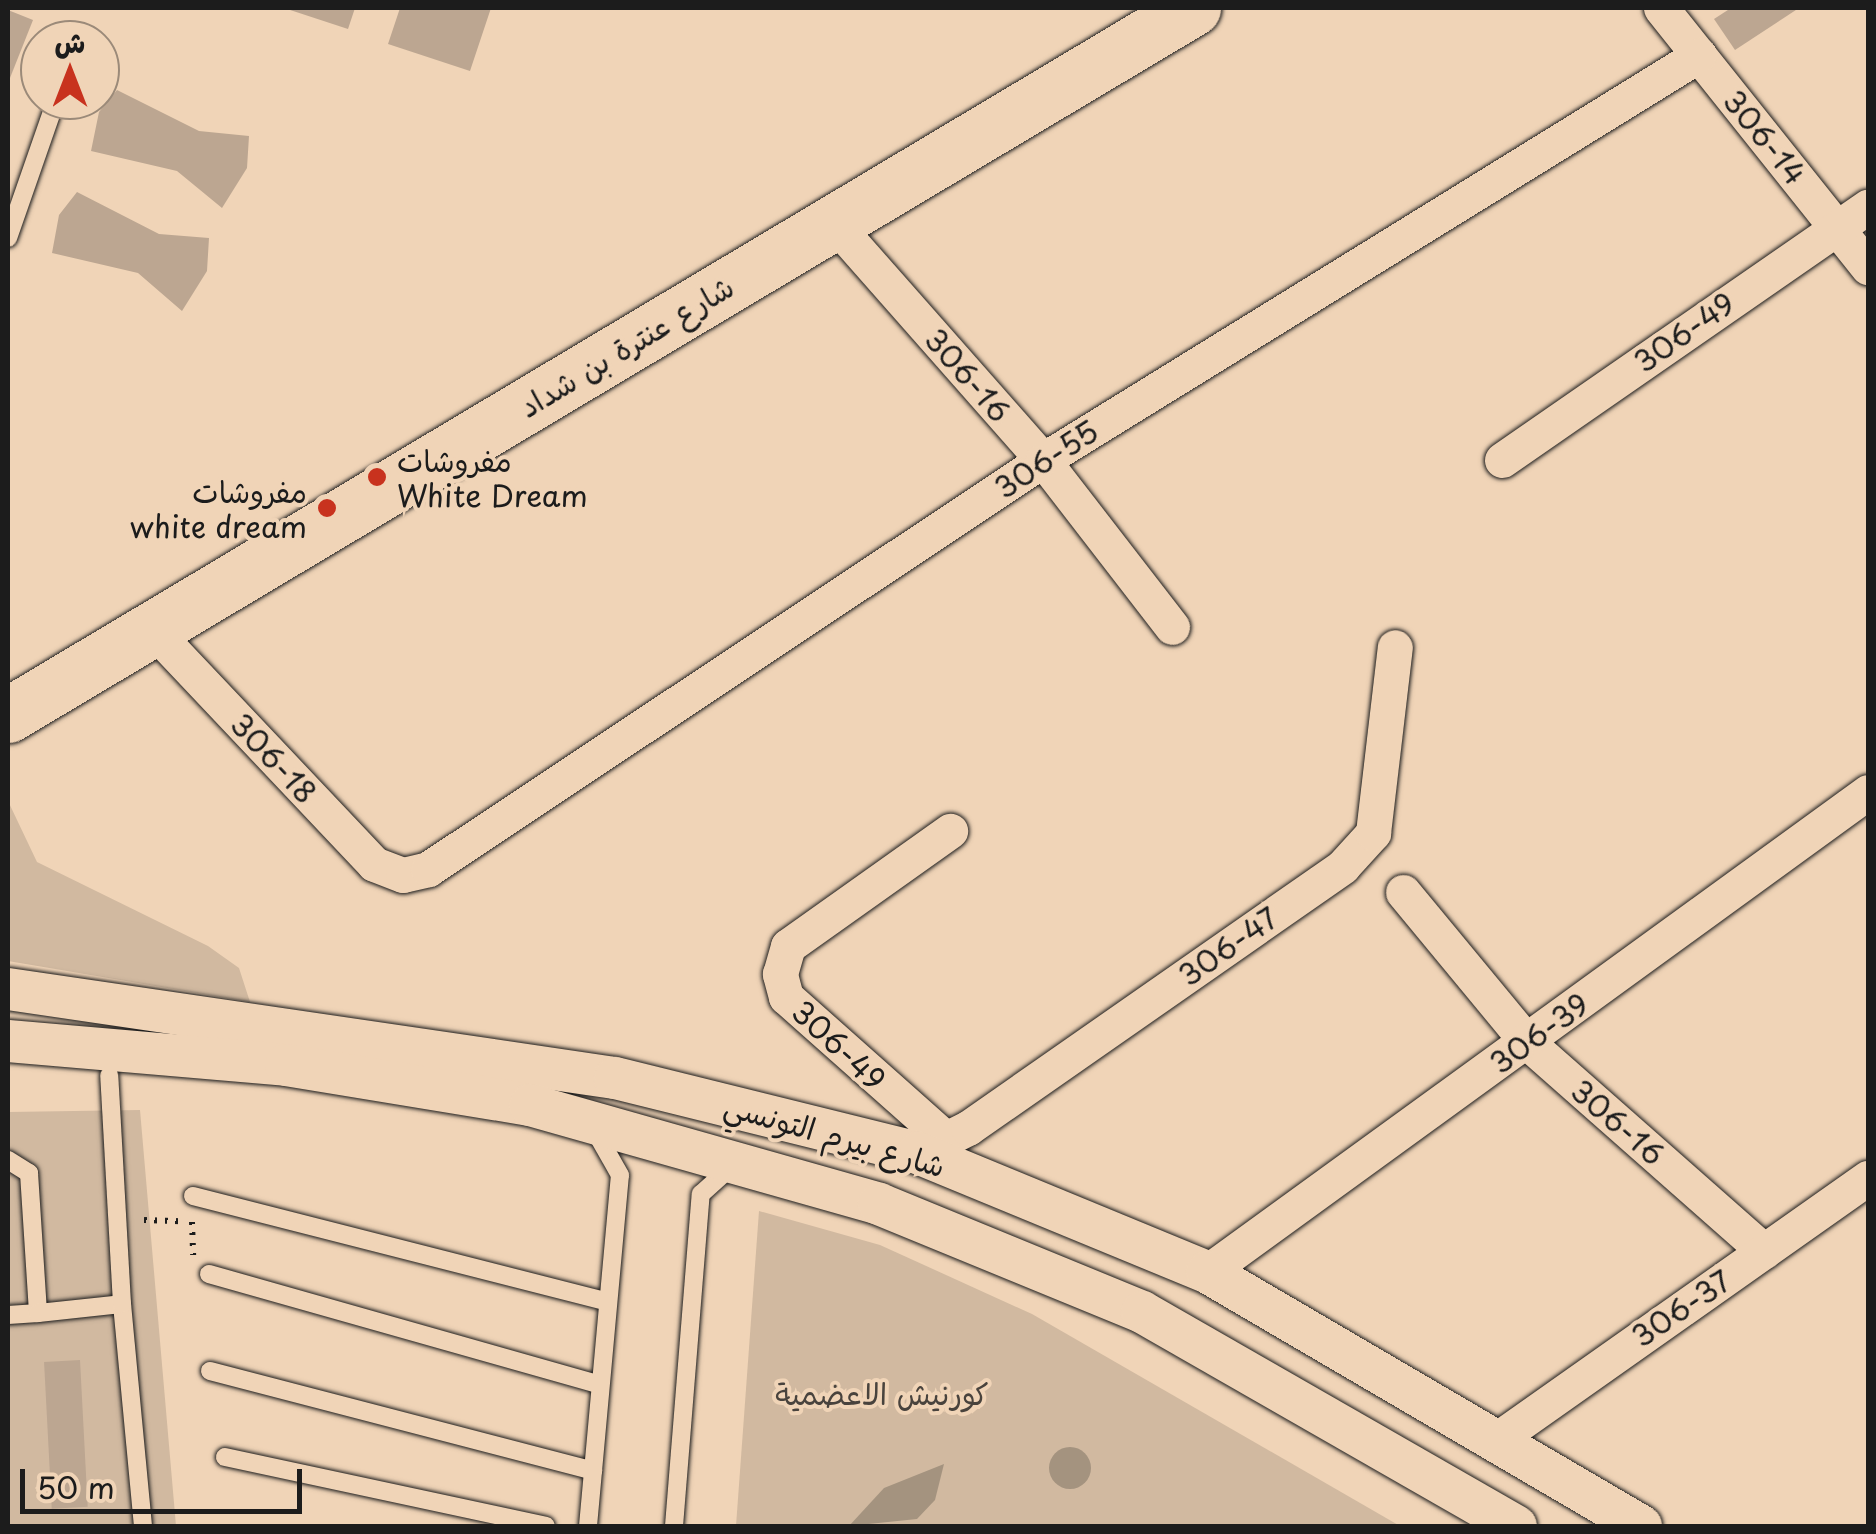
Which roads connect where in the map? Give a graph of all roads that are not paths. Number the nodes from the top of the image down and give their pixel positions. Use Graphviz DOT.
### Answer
graph roads {
  1 [pos="1193,8"];
  2 [pos="1661,8"];
  3 [pos="1698,55"];
  4 [pos="49,120"];
  5 [pos="1868,207"];
  6 [pos="834,222"];
  7 [pos="1836,226"];
  8 [pos="8,238"];
  9 [pos="1868,267"];
  10 [pos="1043,460"];
  11 [pos="1502,460"];
  12 [pos="1172,627"];
  13 [pos="152,629"];
  14 [pos="1395,647"];
  15 [pos="8,716"];
  16 [pos="1868,792"];
  17 [pos="950,831"];
  18 [pos="403,876"];
  19 [pos="1403,892"];
  20 [pos="8,989"];
  21 [pos="8,1041"];
  22 [pos="1527,1042"];
  23 [pos="109,1075"];
  24 [pos="584,1120"];
  25 [pos="932,1146"];
  26 [pos="8,1160"];
  27 [pos="744,1162"];
  28 [pos="1868,1178"];
  29 [pos="193,1196"];
  30 [pos="1764,1251"];
  31 [pos="1207,1272"];
  32 [pos="210,1274"];
  33 [pos="608,1302"];
  34 [pos="122,1304"];
  35 [pos="38,1313"];
  36 [pos="8,1315"];
  37 [pos="210,1371"];
  38 [pos="600,1386"];
  39 [pos="1496,1440"];
  40 [pos="225,1457"];
  41 [pos="593,1471"];
  42 [pos="143,1526"];
  43 [pos="546,1526"];
  44 [pos="588,1526"];
  45 [pos="674,1526"];
  46 [pos="1516,1526"];
  47 [pos="1642,1526"];
  1 -- 6 [label="main road, شارع عنترة بن شداد"];
  2 -- 3 [label="street, 306-14"];
  3 -- 7 [label="street, 306-14"];
  3 -- 10 [label="street, 306-55"];
  4 -- 8 [label="lane"];
  5 -- 7 [label="street, 306-49"];
  6 -- 10 [label="street, 306-16"];
  6 -- 13 [label="main road, شارع عنترة بن شداد"];
  7 -- 9 [label="street, 306-14"];
  7 -- 11 [label="street, 306-49"];
  10 -- 12 [label="street, 306-16"];
  10 -- 18 [label="street, 306-55"];
  13 -- 15 [label="main road, شارع عنترة بن شداد"];
  13 -- 18 [label="street, 306-18"];
  14 -- 25 [label="street, 306-47"];
  16 -- 22 [label="street, 306-39"];
  17 -- 25 [label="street, 306-49"];
  19 -- 22 [label="street, 306-16"];
  20 -- 25 [label="street, شارع بيرم التونسي"];
  21 -- 24 [label="street, شارع بيرم التونسي"];
  22 -- 30 [label="street, 306-16"];
  22 -- 31 [label="street, 306-39"];
  23 -- 34 [label="lane"];
  24 -- 27 [label="street, شارع بيرم التونسي"];
  24 -- 33 [label="lane"];
  25 -- 31 [label="street, شارع بيرم التونسي"];
  26 -- 35 [label="lane"];
  27 -- 45 [label="lane"];
  27 -- 46 [label="street, شارع بيرم التونسي"];
  28 -- 30 [label="street, 306-37"];
  29 -- 33 [label="lane"];
  30 -- 39 [label="street, 306-37"];
  31 -- 39 [label="street, شارع بيرم التونسي"];
  32 -- 38 [label="lane"];
  33 -- 38 [label="lane"];
  34 -- 35 [label="lane"];
  34 -- 42 [label="lane"];
  35 -- 36 [label="lane"];
  37 -- 41 [label="lane"];
  38 -- 41 [label="lane"];
  39 -- 47 [label="street, شارع بيرم التونسي"];
  40 -- 43 [label="lane"];
  41 -- 44 [label="lane"];
}
